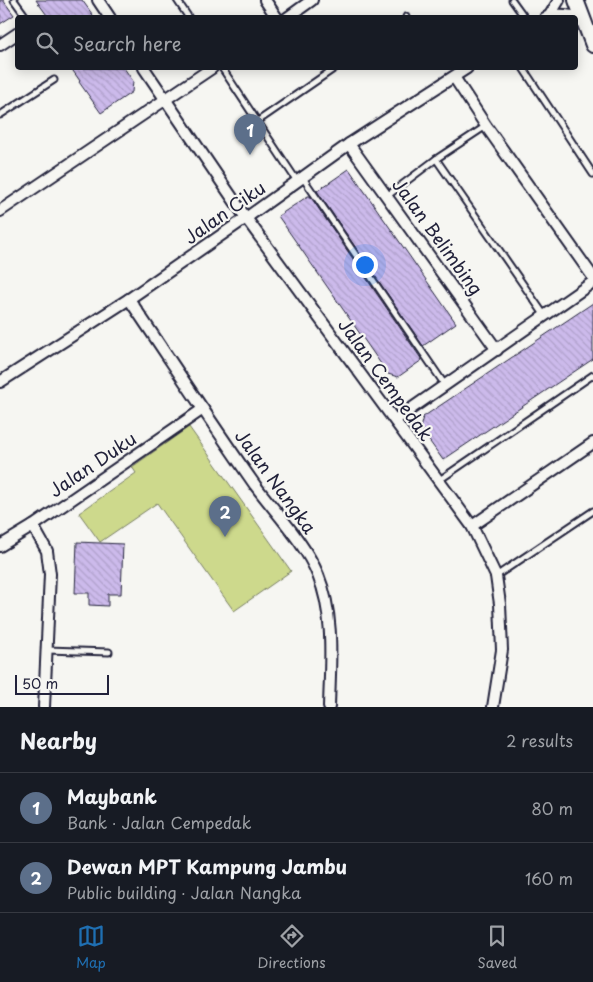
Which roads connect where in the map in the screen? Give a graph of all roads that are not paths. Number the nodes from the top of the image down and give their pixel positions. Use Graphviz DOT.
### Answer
graph roads {
  1 [pos="14,0"];
  2 [pos="112,0"];
  3 [pos="177,0"];
  4 [pos="265,0"];
  5 [pos="312,0"];
  6 [pos="512,0"];
  7 [pos="559,0"];
  8 [pos="576,0"];
  9 [pos="100,3"];
  10 [pos="25,15"];
  11 [pos="108,15"];
  12 [pos="187,15"];
  13 [pos="275,15"];
  14 [pos="291,15"];
  15 [pos="523,15"];
  16 [pos="549,15"];
  17 [pos="578,17"];
  18 [pos="582,18"];
  19 [pos="15,35"];
  20 [pos="593,44"];
  21 [pos="0,45"];
  22 [pos="145,70"];
  23 [pos="209,70"];
  24 [pos="223,70"];
  25 [pos="332,70"];
  26 [pos="464,70"];
  27 [pos="524,70"];
  28 [pos="454,77"];
  29 [pos="54,80"];
  30 [pos="166,99"];
  31 [pos="0,116"];
  32 [pos="258,121"];
  33 [pos="486,126"];
  34 [pos="349,144"];
  35 [pos="436,159"];
  36 [pos="593,174"];
  37 [pos="300,180"];
  38 [pos="387,196"];
  39 [pos="0,212"];
  40 [pos="246,218"];
  41 [pos="593,277"];
  42 [pos="593,282"];
  43 [pos="129,299"];
  44 [pos="545,316"];
  45 [pos="497,350"];
  46 [pos="593,375"];
  47 [pos="0,382"];
  48 [pos="446,385"];
  49 [pos="203,409"];
  50 [pos="395,420"];
  51 [pos="593,444"];
  52 [pos="438,481"];
  53 [pos="593,511"];
  54 [pos="33,526"];
  55 [pos="472,526"];
  56 [pos="0,546"];
  57 [pos="496,576"];
  58 [pos="46,650"];
  59 [pos="109,652"];
  60 [pos="44,707"];
  61 [pos="329,707"];
  62 [pos="493,707"];
  1 -- 10 [label="lane"];
  2 -- 9 [label="street"];
  3 -- 12 [label="lane"];
  4 -- 13 [label="street"];
  5 -- 14 [label="street"];
  6 -- 15 [label="lane"];
  7 -- 16 [label="street"];
  8 -- 18 [label="main road"];
  9 -- 11 [label="street"];
  17 -- 18 [label="street"];
  18 -- 20 [label="main road"];
  19 -- 21 [label="street"];
  22 -- 30 [label="street, Jalan Cempedak"];
  23 -- 30 [label="street"];
  24 -- 32 [label="lane"];
  25 -- 32 [label="lane"];
  26 -- 28 [label="street, Jalan Ciku"];
  27 -- 36 [label="lane"];
  28 -- 33 [label="street"];
  28 -- 34 [label="street, Jalan Ciku"];
  29 -- 31 [label="lane"];
  30 -- 39 [label="street"];
  30 -- 40 [label="street, Jalan Cempedak"];
  32 -- 37 [label="lane"];
  33 -- 35 [label="lane"];
  33 -- 41 [label="street"];
  34 -- 37 [label="street, Jalan Ciku"];
  34 -- 38 [label="street, Jalan Belimbing"];
  35 -- 38 [label="lane"];
  35 -- 44 [label="lane"];
  37 -- 40 [label="street, Jalan Ciku"];
  37 -- 48 [label="lane"];
  38 -- 45 [label="street, Jalan Belimbing"];
  40 -- 43 [label="street, Jalan Ciku"];
  40 -- 50 [label="street, Jalan Cempedak"];
  42 -- 44 [label="street"];
  43 -- 47 [label="street, Jalan Ciku"];
  43 -- 49 [label="street, Jalan Nangka"];
  44 -- 45 [label="street"];
  45 -- 48 [label="street"];
  46 -- 52 [label="lane"];
  48 -- 50 [label="street"];
  49 -- 54 [label="street, Jalan Duku"];
  49 -- 61 [label="street, Jalan Nangka"];
  50 -- 52 [label="street, Jalan Cempedak"];
  51 -- 55 [label="street"];
  52 -- 55 [label="street, Jalan Cempedak"];
  53 -- 57 [label="lane"];
  54 -- 56 [label="street, Jalan Duku"];
  54 -- 58 [label="street"];
  55 -- 57 [label="street, Jalan Cempedak"];
  57 -- 62 [label="street, Jalan Cempedak"];
  58 -- 59 [label="lane"];
  58 -- 60 [label="street"];
}
